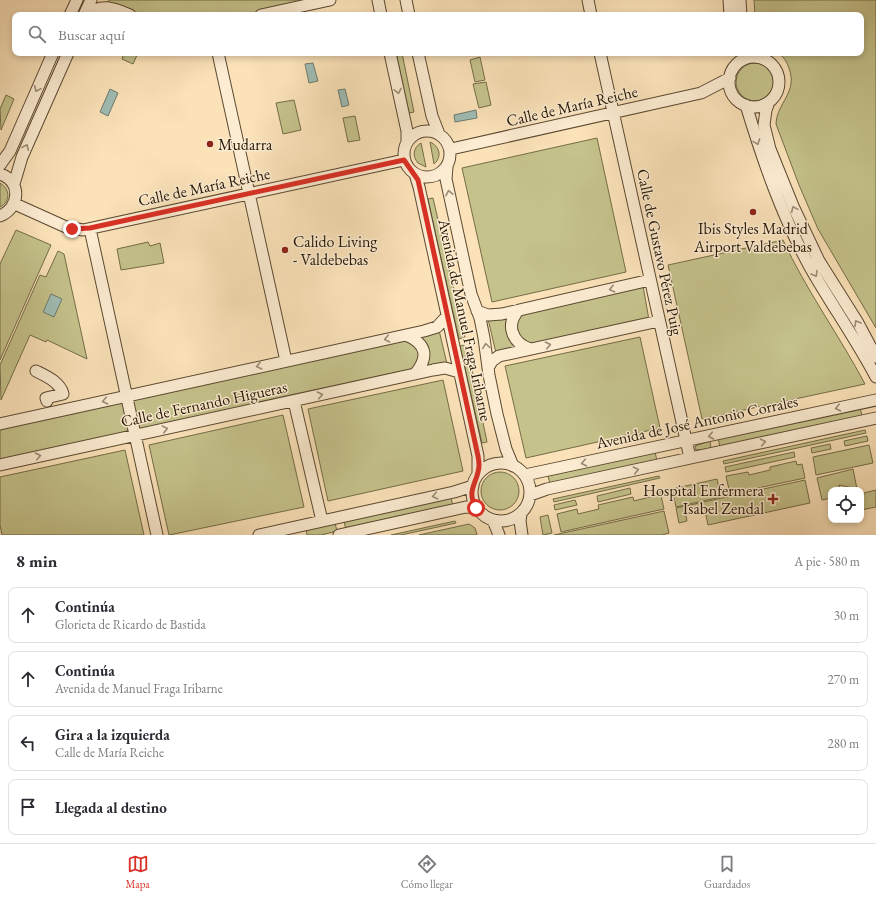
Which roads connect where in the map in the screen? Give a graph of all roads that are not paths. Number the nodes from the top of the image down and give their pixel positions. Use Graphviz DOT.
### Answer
graph roads {
  1 [pos="77,0"];
  2 [pos="91,0"];
  3 [pos="330,0"];
  4 [pos="378,0"];
  5 [pos="406,0"];
  6 [pos="588,0"];
  7 [pos="729,0"];
  8 [pos="740,0"];
  9 [pos="71,12"];
  10 [pos="86,12"];
  11 [pos="91,12"];
  12 [pos="122,12"];
  13 [pos="275,12"];
  14 [pos="380,12"];
  15 [pos="408,12"];
  16 [pos="590,12"];
  17 [pos="730,12"];
  18 [pos="742,12"];
  19 [pos="52,56"];
  20 [pos="67,56"];
  21 [pos="219,56"];
  22 [pos="391,56"];
  23 [pos="419,56"];
  24 [pos="601,56"];
  25 [pos="735,56"];
  26 [pos="755,56"];
  27 [pos="759,56"];
  28 [pos="736,66"];
  29 [pos="730,78"];
  30 [pos="701,93"];
  31 [pos="733,94"];
  32 [pos="769,102"];
  33 [pos="746,105"];
  34 [pos="613,113"];
  35 [pos="439,134"];
  36 [pos="407,142"];
  37 [pos="450,149"];
  38 [pos="404,160"];
  39 [pos="0,165"];
  40 [pos="447,167"];
  41 [pos="0,174"];
  42 [pos="415,174"];
  43 [pos="14,184"];
  44 [pos="248,193"];
  45 [pos="15,204"];
  46 [pos="0,216"];
  47 [pos="90,228"];
  48 [pos="650,280"];
  49 [pos="477,310"];
  50 [pos="519,310"];
  51 [pos="447,316"];
  52 [pos="659,321"];
  53 [pos="406,335"];
  54 [pos="530,349"];
  55 [pos="876,357"];
  56 [pos="286,361"];
  57 [pos="488,368"];
  58 [pos="36,371"];
  59 [pos="459,372"];
  60 [pos="415,374"];
  61 [pos="876,377"];
  62 [pos="127,396"];
  63 [pos="47,400"];
  64 [pos="876,400"];
  65 [pos="294,401"];
  66 [pos="876,418"];
  67 [pos="0,424"];
  68 [pos="135,435"];
  69 [pos="686,441"];
  70 [pos="690,458"];
  71 [pos="0,465"];
  72 [pos="513,466"];
  73 [pos="478,474"];
  74 [pos="525,475"];
  75 [pos="473,486"];
  76 [pos="530,495"];
  77 [pos="476,508"];
  78 [pos="521,514"];
  79 [pos="493,520"];
  80 [pos="322,521"];
  81 [pos="157,535"];
  82 [pos="259,535"];
  83 [pos="339,535"];
  84 [pos="500,535"];
  85 [pos="522,535"];
  1 -- 9 [label="street"];
  2 -- 10 [label="street"];
  3 -- 13 [label="street"];
  4 -- 14 [label="street"];
  5 -- 15 [label="street"];
  6 -- 16 [label="street"];
  7 -- 17 [label="street"];
  8 -- 18 [label="street"];
  11 -- 12 [label="street"];
  19 -- 39 [label="street, one-way"];
  43 -- 20 [label="street, one-way"];
  21 -- 44 [label="street"];
  22 -- 36 [label="street, one-way"];
  23 -- 35 [label="street"];
  24 -- 34 [label="street, Calle de Gustavo Pérez Puig"];
  25 -- 28 [label="street"];
  26 -- 28 [label="street"];
  27 -- 32 [label="street"];
  28 -- 29 [label="street"];
  29 -- 30 [label="street, Calle de María Reiche"];
  29 -- 31 [label="street"];
  30 -- 31 [label="street, Calle de María Reiche"];
  30 -- 34 [label="street, Calle de María Reiche"];
  31 -- 33 [label="street"];
  32 -- 33 [label="street"];
  55 -- 32 [label="street, one-way"];
  33 -- 61 [label="street, one-way"];
  34 -- 37 [label="street, Calle de María Reiche"];
  34 -- 48 [label="street, Calle de Gustavo Pérez Puig"];
  35 -- 36 [label="street"];
  35 -- 37 [label="street"];
  36 -- 38 [label="street"];
  37 -- 40 [label="street"];
  38 -- 42 [label="street"];
  38 -- 44 [label="street, Calle de María Reiche"];
  40 -- 42 [label="street"];
  49 -- 40 [label="street, Avenida de Manuel Fraga Iribarne, one-way"];
  41 -- 43 [label="street"];
  42 -- 51 [label="street, Avenida de Manuel Fraga Iribarne"];
  43 -- 45 [label="street"];
  44 -- 47 [label="street, Calle de María Reiche"];
  44 -- 56 [label="street"];
  45 -- 46 [label="street"];
  45 -- 47 [label="street, Calle de María Reiche"];
  47 -- 62 [label="street"];
  48 -- 50 [label="street, one-way"];
  48 -- 52 [label="street, Calle de Gustavo Pérez Puig"];
  49 -- 50 [label="street"];
  57 -- 49 [label="street, Avenida de Manuel Fraga Iribarne, one-way"];
  50 -- 54 [label="street"];
  51 -- 53 [label="street, Calle de Fernando Higueras"];
  51 -- 59 [label="street, Avenida de Manuel Fraga Iribarne"];
  54 -- 52 [label="street, one-way"];
  52 -- 69 [label="street, Calle de Gustavo Pérez Puig"];
  53 -- 56 [label="street, Calle de Fernando Higueras, one-way"];
  53 -- 60 [label="street"];
  54 -- 57 [label="street"];
  56 -- 62 [label="street, Calle de Fernando Higueras, one-way"];
  57 -- 72 [label="street, Avenida de Manuel Fraga Iribarne"];
  58 -- 63 [label="street"];
  59 -- 60 [label="street, Calle de Fernando Higueras"];
  59 -- 73 [label="street, Avenida de Manuel Fraga Iribarne"];
  65 -- 60 [label="street, Calle de Fernando Higueras, one-way"];
  62 -- 67 [label="street, Calle de Fernando Higueras, one-way"];
  62 -- 68 [label="street"];
  64 -- 69 [label="street, Avenida de José Antonio Corrales, one-way"];
  68 -- 65 [label="street, Calle de Fernando Higueras, one-way"];
  65 -- 80 [label="street"];
  70 -- 66 [label="street, Avenida de José Antonio Corrales, one-way"];
  71 -- 68 [label="street, Calle de Fernando Higueras, one-way"];
  68 -- 81 [label="street"];
  69 -- 70 [label="street, Calle de Gustavo Pérez Puig"];
  69 -- 74 [label="street, Avenida de José Antonio Corrales, one-way"];
  76 -- 70 [label="street, Avenida de José Antonio Corrales, one-way"];
  72 -- 73 [label="street"];
  72 -- 74 [label="street"];
  73 -- 75 [label="street"];
  74 -- 76 [label="street"];
  75 -- 77 [label="street"];
  75 -- 80 [label="street, one-way"];
  76 -- 78 [label="street"];
  77 -- 79 [label="street"];
  77 -- 83 [label="street"];
  78 -- 79 [label="street"];
  78 -- 85 [label="street"];
  79 -- 84 [label="street"];
  80 -- 82 [label="street"];
}
